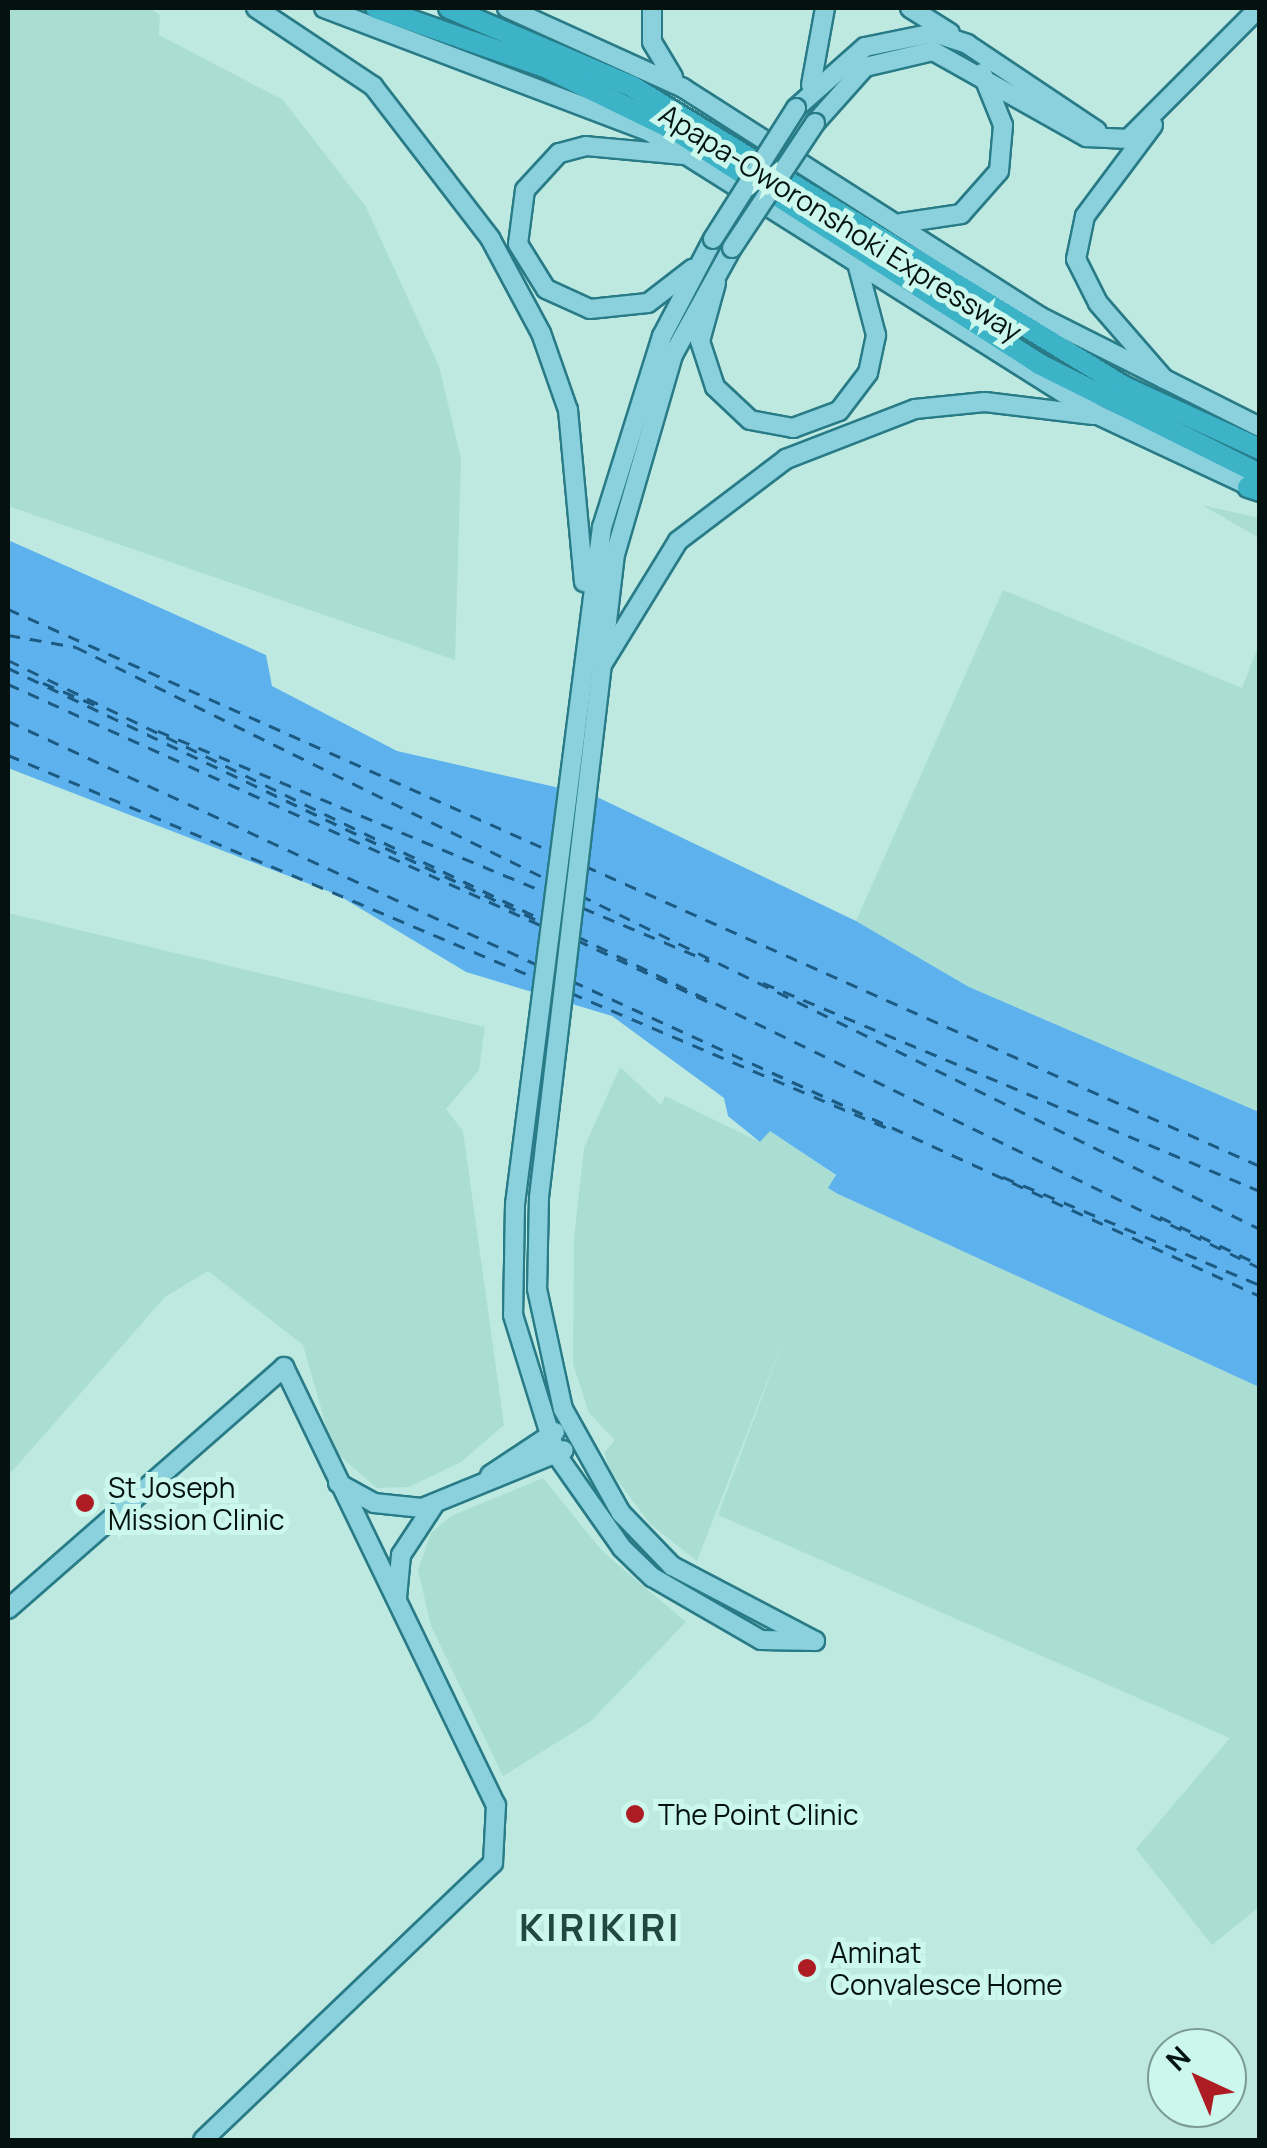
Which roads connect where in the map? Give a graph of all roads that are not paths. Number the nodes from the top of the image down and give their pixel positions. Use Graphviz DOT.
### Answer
graph roads {
  1 [pos="256,8"];
  2 [pos="324,8"];
  3 [pos="376,8"];
  4 [pos="449,8"];
  5 [pos="508,8"];
  6 [pos="652,8"];
  7 [pos="824,8"];
  8 [pos="910,8"];
  9 [pos="1259,8"];
  10 [pos="967,44"];
  11 [pos="982,72"];
  12 [pos="683,88"];
  13 [pos="809,92"];
  14 [pos="1155,120"];
  15 [pos="1109,140"];
  16 [pos="694,156"];
  17 [pos="888,218"];
  18 [pos="700,262"];
  19 [pos="858,263"];
  20 [pos="718,270"];
  21 [pos="1180,394"];
  22 [pos="1098,415"];
  23 [pos="1260,427"];
  24 [pos="1260,449"];
  25 [pos="1255,483"];
  26 [pos="584,637"];
  27 [pos="596,685"];
  28 [pos="569,1425"];
  29 [pos="548,1435"];
  30 [pos="578,1443"];
  31 [pos="556,1454"];
  32 [pos="332,1478"];
  33 [pos="486,1479"];
  34 [pos="436,1504"];
  35 [pos="398,1604"];
  36 [pos="8,1609"];
  37 [pos="203,2140"];
  1 -- 26 [label="main road"];
  2 -- 16 [label="main road, Apapa-Oworonshoki Expressway"];
  3 -- 25 [label="highway, Apapa-Oworonshoki Expressway"];
  4 -- 24 [label="highway, Apapa-Oworonshoki Expressway"];
  5 -- 12 [label="main road, Apapa-Oworonshoki Expressway"];
  6 -- 12 [label="main road"];
  7 -- 13 [label="main road"];
  8 -- 10 [label="main road"];
  9 -- 14 [label="main road"];
  10 -- 13 [label="main road"];
  10 -- 15 [label="main road"];
  11 -- 15 [label="main road"];
  11 -- 17 [label="main road"];
  11 -- 20 [label="main road, bridge"];
  12 -- 17 [label="main road, Apapa-Oworonshoki Expressway"];
  13 -- 18 [label="main road, bridge"];
  14 -- 15 [label="main road"];
  14 -- 21 [label="main road"];
  16 -- 18 [label="main road"];
  16 -- 19 [label="main road, Apapa-Oworonshoki Expressway"];
  17 -- 21 [label="main road, Apapa-Oworonshoki Expressway"];
  18 -- 26 [label="main road"];
  19 -- 20 [label="main road"];
  19 -- 22 [label="main road, Apapa-Oworonshoki Expressway"];
  20 -- 27 [label="main road"];
  21 -- 23 [label="main road, Apapa-Oworonshoki Expressway"];
  22 -- 25 [label="main road, Apapa-Oworonshoki Expressway"];
  22 -- 27 [label="main road"];
  26 -- 29 [label="main road"];
  27 -- 28 [label="main road"];
  28 -- 29 [label="main road"];
  28 -- 30 [label="main road"];
  29 -- 31 [label="main road"];
  29 -- 33 [label="main road"];
  30 -- 31 [label="main road"];
  30 -- 31 [label="main road"];
  31 -- 33 [label="main road"];
  32 -- 34 [label="main road"];
  32 -- 35 [label="main road"];
  32 -- 36 [label="main road"];
  33 -- 34 [label="main road"];
  34 -- 35 [label="main road"];
  35 -- 37 [label="main road"];
}
